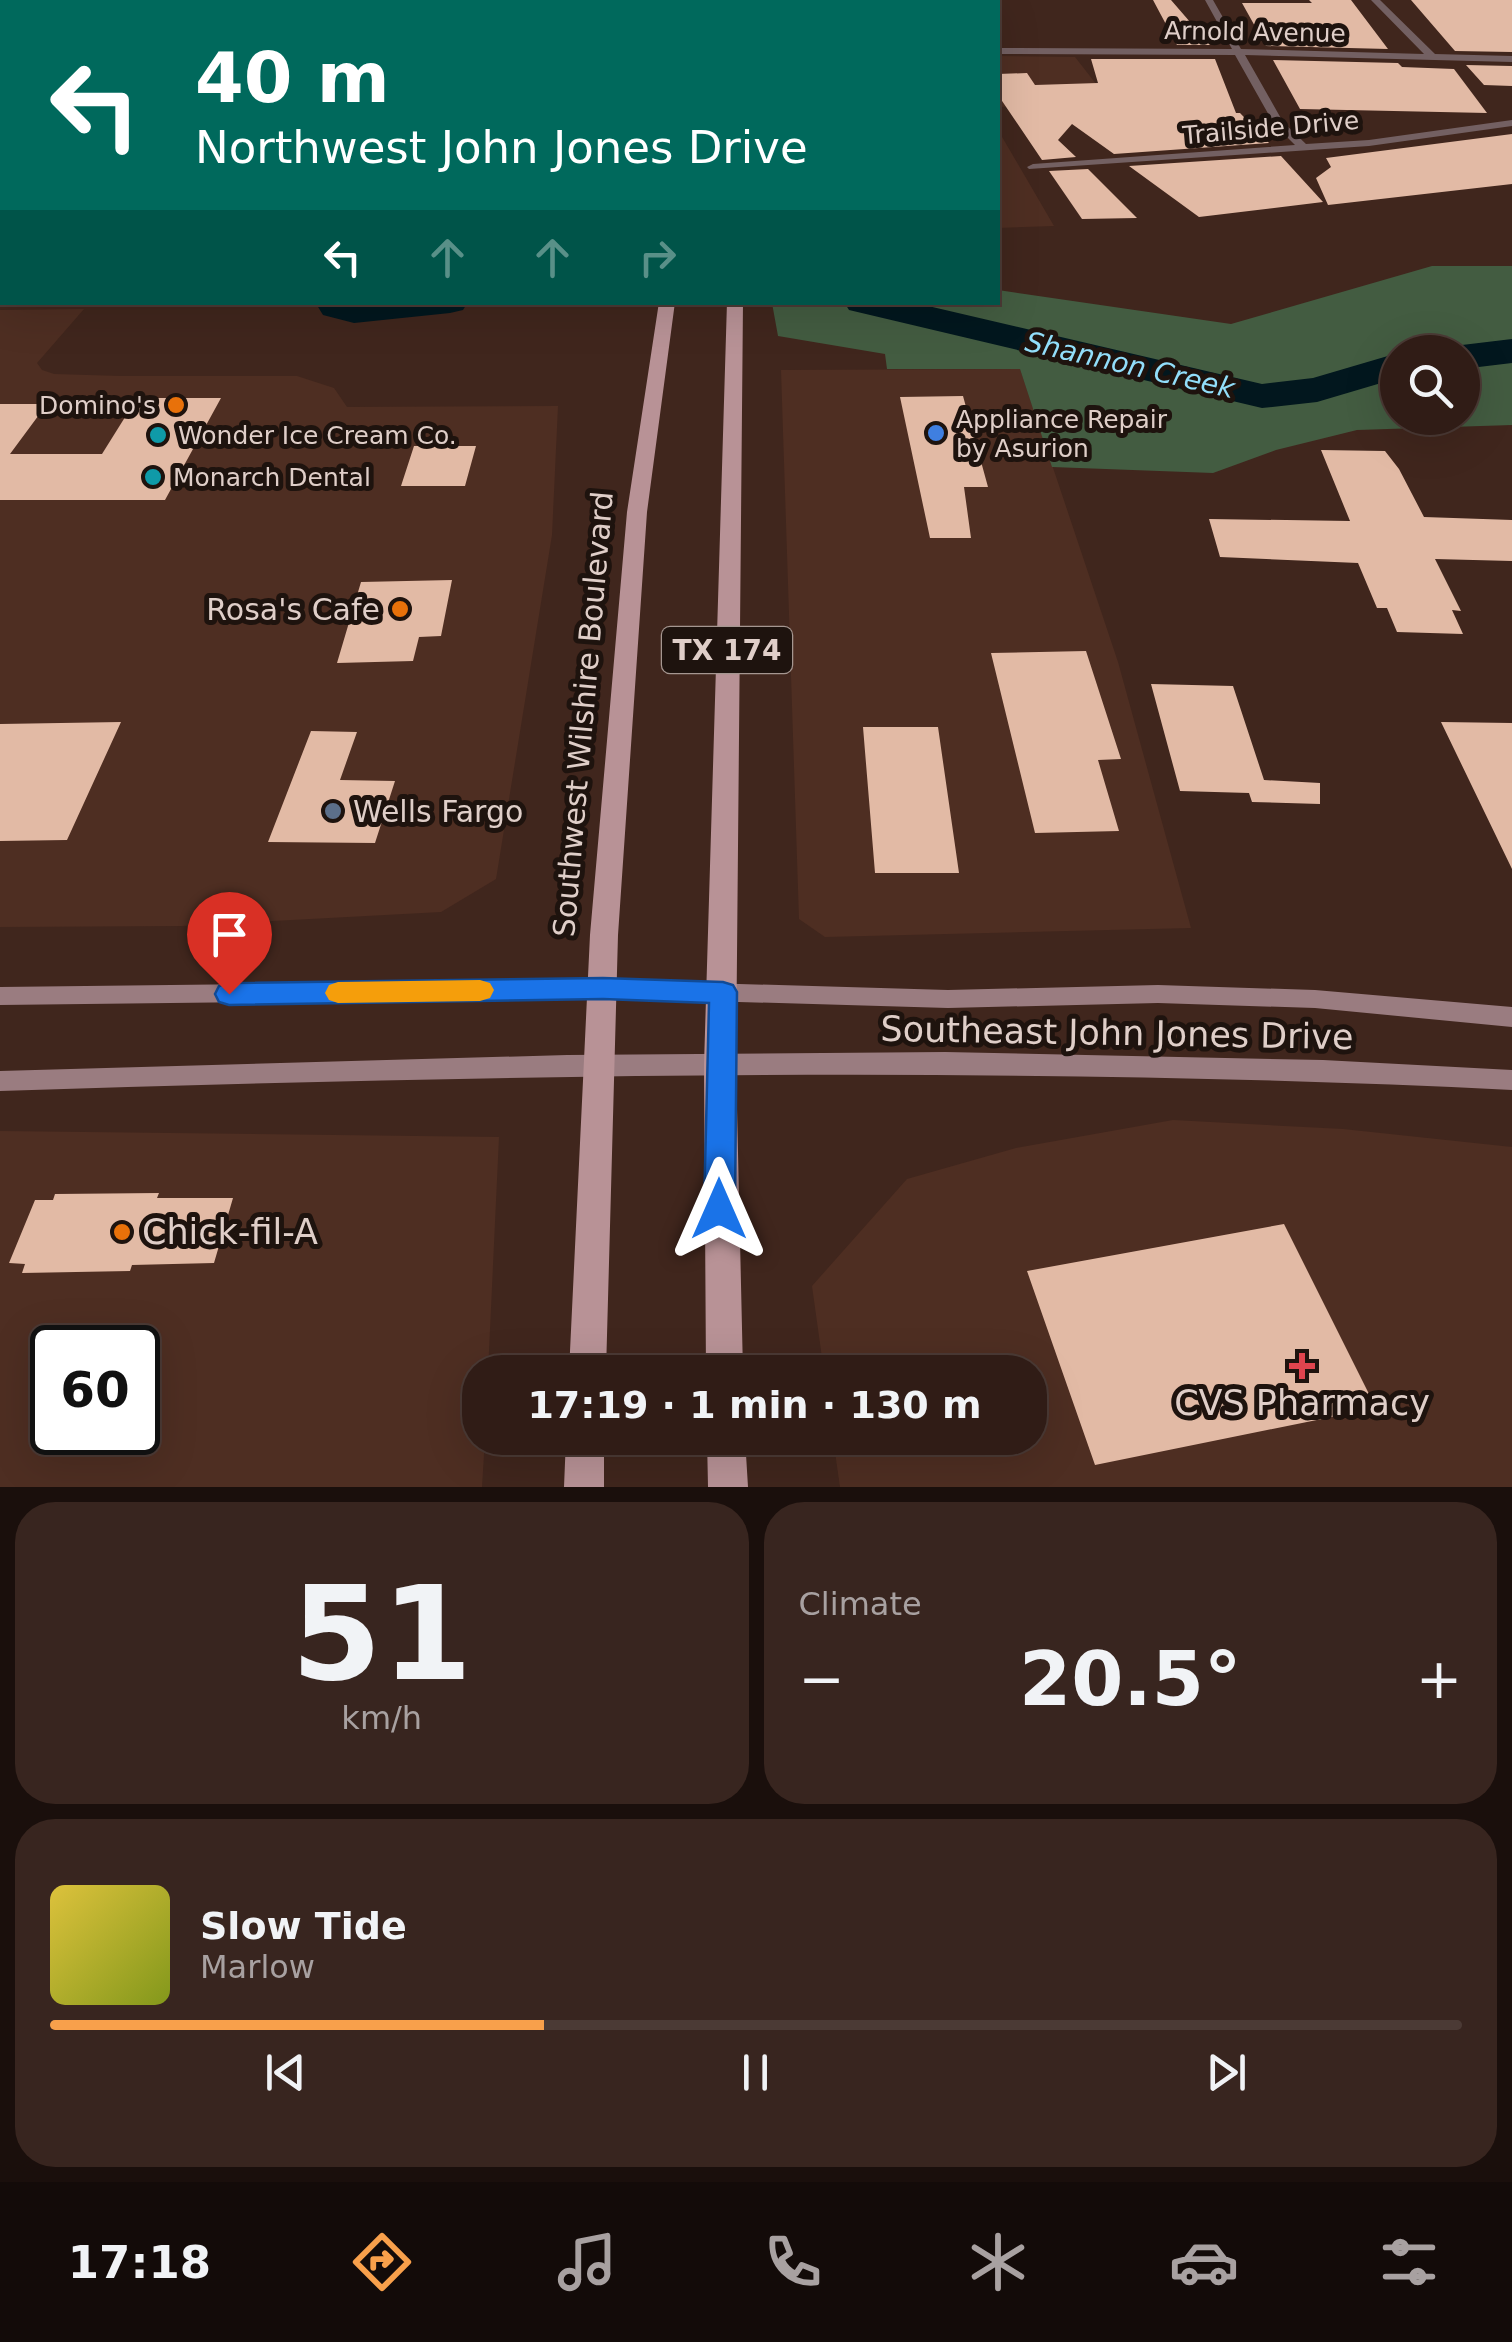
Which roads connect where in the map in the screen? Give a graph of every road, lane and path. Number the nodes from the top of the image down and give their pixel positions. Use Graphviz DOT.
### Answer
graph roads {
  1 [pos="1208,0"];
  2 [pos="1375,0"];
  3 [pos="1000,51"];
  4 [pos="1240,52"];
  5 [pos="1433,56"];
  6 [pos="1512,58"];
  7 [pos="1512,123"];
  8 [pos="1304,148"];
  9 [pos="1033,166"];
  10 [pos="667,305"];
  11 [pos="735,305"];
  12 [pos="603,989"];
  13 [pos="723,992"];
  14 [pos="0,996"];
  15 [pos="1512,1017"];
  16 [pos="600,1063"];
  17 [pos="720,1065"];
  18 [pos="0,1080"];
  19 [pos="1512,1080"];
  20 [pos="588,1355"];
  21 [pos="724,1355"];
  22 [pos="585,1455"];
  23 [pos="727,1455"];
  24 [pos="584,1487"];
  25 [pos="728,1487"];
  1 -- 4 [label="street"];
  2 -- 5 [label="street"];
  3 -- 4 [label="street, Arnold Avenue"];
  4 -- 5 [label="street, Arnold Avenue"];
  4 -- 8 [label="street"];
  5 -- 6 [label="street, Arnold Avenue"];
  7 -- 8 [label="street, Trailside Drive"];
  8 -- 9 [label="street, Trailside Drive"];
  10 -- 12 [label="main road, Southwest Wilshire Boulevard / TX 174"];
  11 -- 13 [label="main road, TX 174"];
  12 -- 13 [label="main road, Southeast John Jones Drive"];
  12 -- 14 [label="main road, Southeast John Jones Drive"];
  12 -- 16 [label="main road, Southwest Wilshire Boulevard / TX 174"];
  13 -- 15 [label="main road, Southeast John Jones Drive"];
  13 -- 17 [label="main road, TX 174"];
  16 -- 17 [label="main road, Southeast John Jones Drive"];
  16 -- 18 [label="main road, Southeast John Jones Drive"];
  16 -- 20 [label="main road, Southwest Wilshire Boulevard / TX 174"];
  17 -- 19 [label="main road, Southeast John Jones Drive"];
  17 -- 21 [label="main road, TX 174"];
  22 -- 24 [label="main road"];
  23 -- 25 [label="main road"];
}
